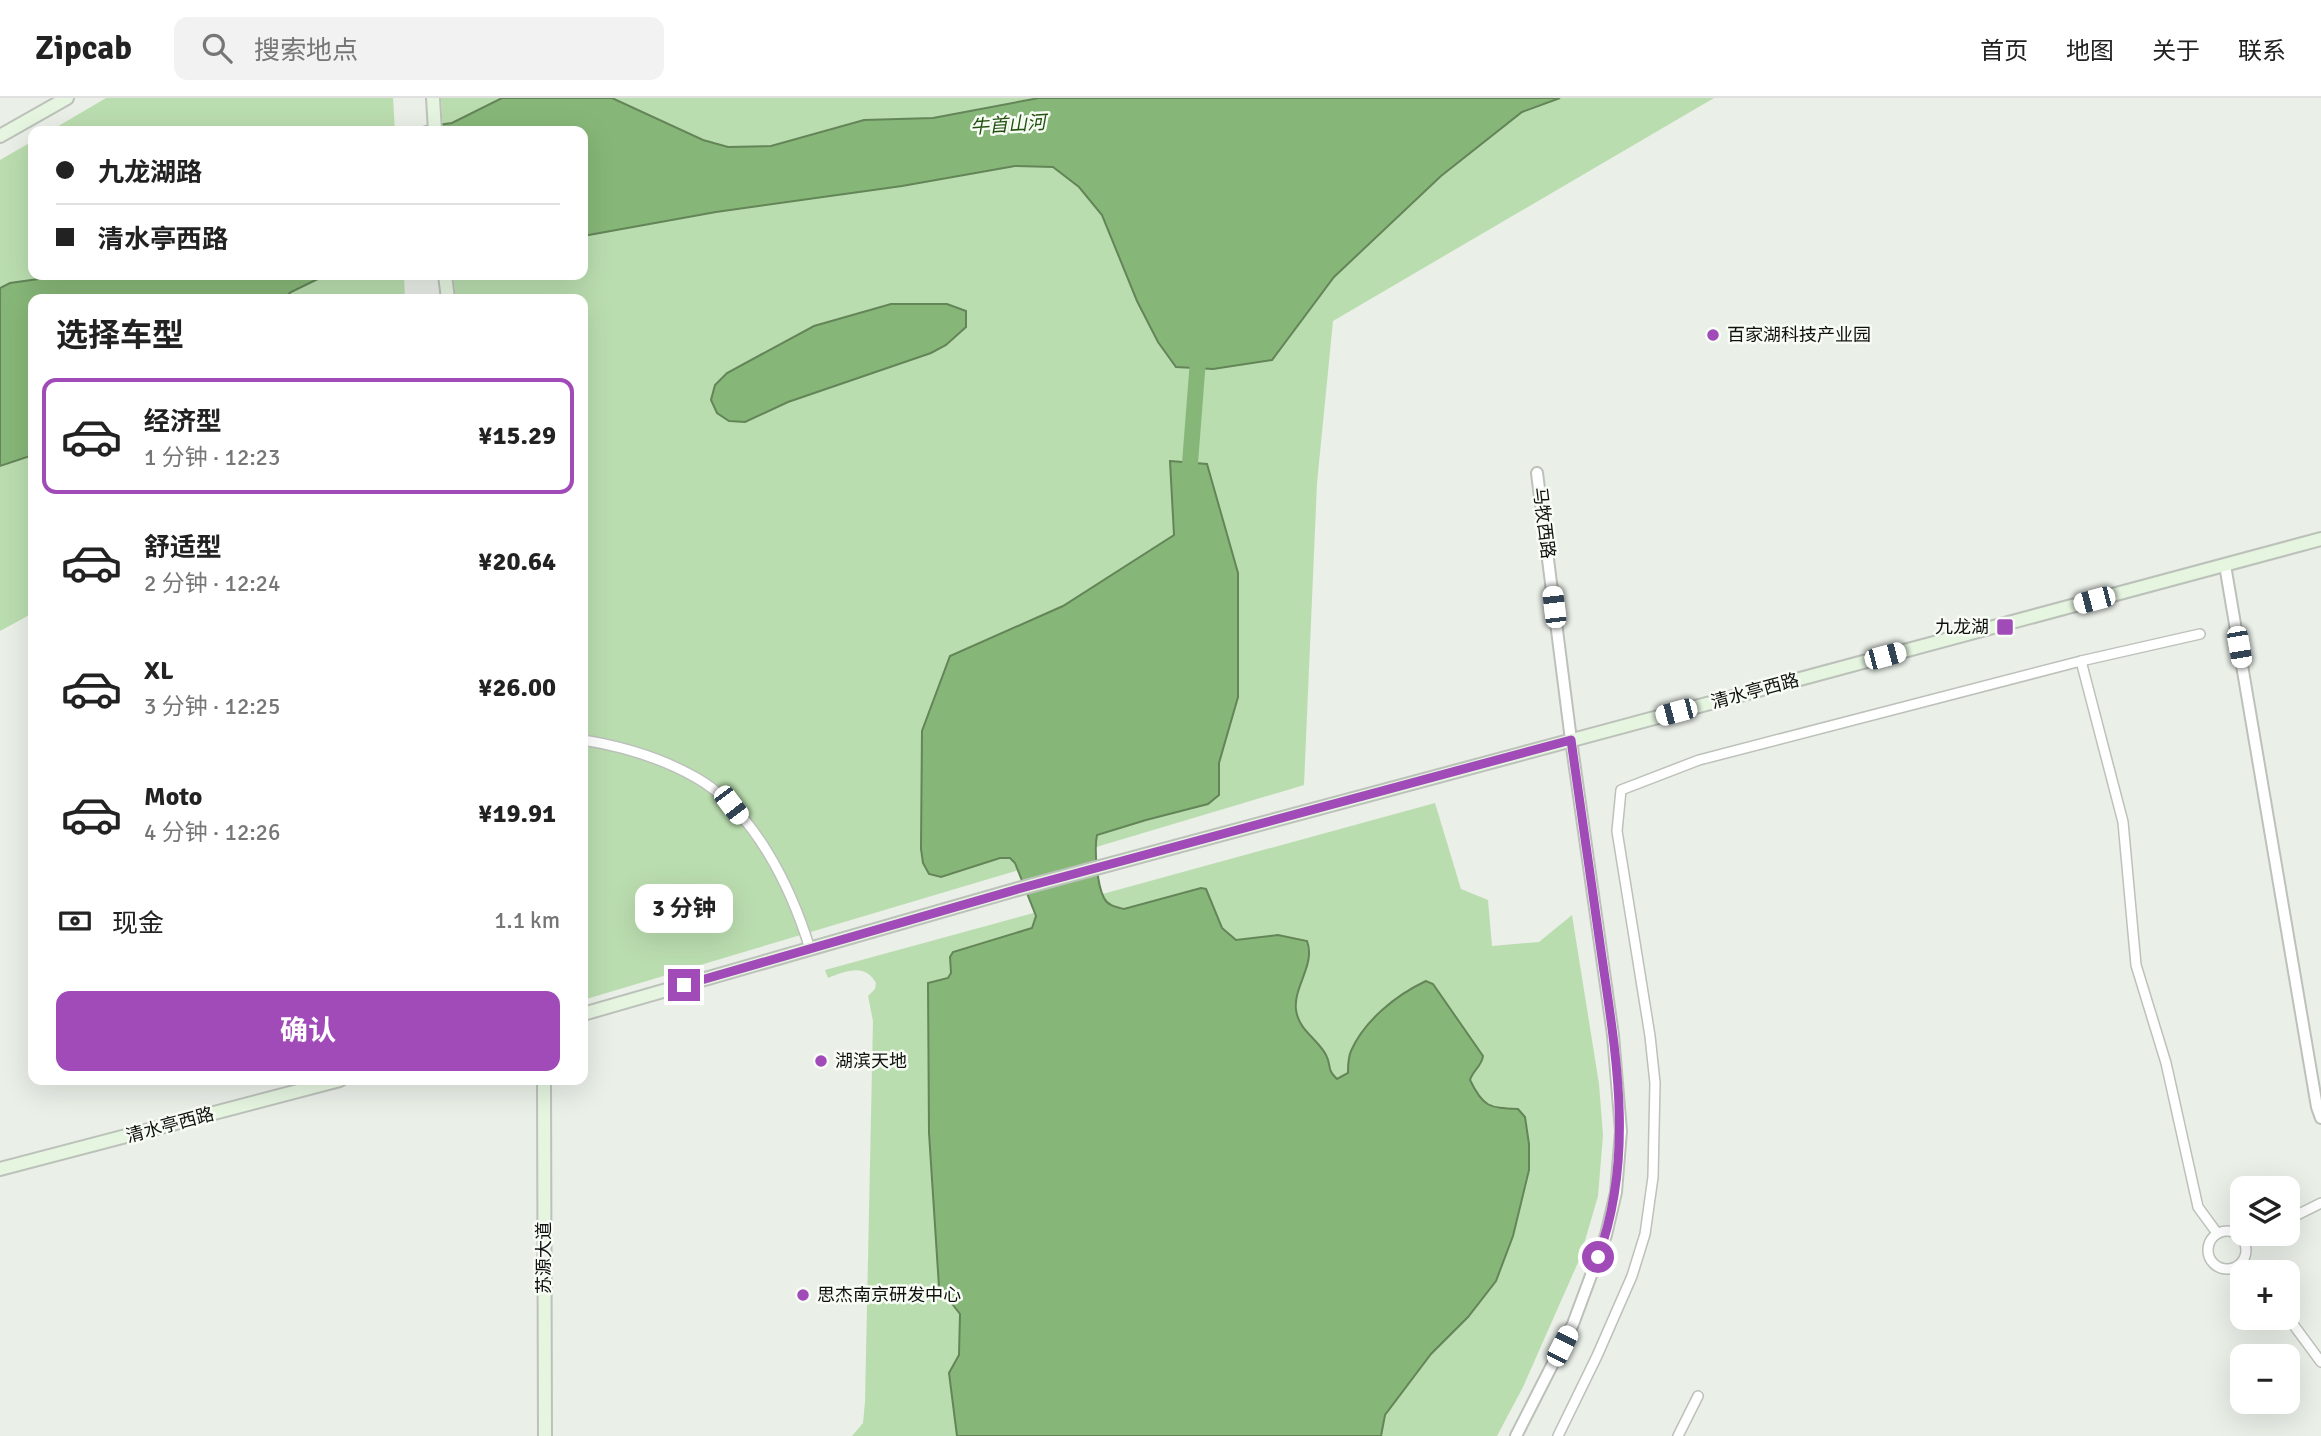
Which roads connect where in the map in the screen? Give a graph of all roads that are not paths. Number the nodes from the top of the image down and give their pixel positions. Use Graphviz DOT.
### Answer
graph roads {
  1 [pos="67,98"];
  2 [pos="433,98"];
  3 [pos="435,125"];
  4 [pos="0,136"];
  5 [pos="1537,473"];
  6 [pos="2321,539"];
  7 [pos="2225,565"];
  8 [pos="2200,634"];
  9 [pos="2081,661"];
  10 [pos="1571,740"];
  11 [pos="588,741"];
  12 [pos="810,948"];
  13 [pos="588,1013"];
  14 [pos="321,1085"];
  15 [pos="544,1085"];
  16 [pos="2321,1118"];
  17 [pos="0,1169"];
  18 [pos="2321,1203"];
  19 [pos="2300,1214"];
  20 [pos="2230,1231"];
  21 [pos="2217,1233"];
  22 [pos="2230,1268"];
  23 [pos="2297,1330"];
  24 [pos="2321,1362"];
  25 [pos="1698,1396"];
  26 [pos="545,1436"];
  27 [pos="1516,1436"];
  28 [pos="1558,1436"];
  29 [pos="1678,1436"];
  1 -- 4 [label="main road"];
  2 -- 3 [label="main road"];
  5 -- 10 [label="street, 马牧西路"];
  6 -- 7 [label="main road, 清水亭西路"];
  7 -- 10 [label="main road, 清水亭西路"];
  7 -- 16 [label="street"];
  8 -- 9 [label="street"];
  9 -- 21 [label="street"];
  9 -- 28 [label="street"];
  10 -- 12 [label="main road, 清水亭西路"];
  10 -- 27 [label="street, 马牧西路"];
  11 -- 12 [label="street"];
  12 -- 13 [label="main road, 清水亭西路"];
  14 -- 17 [label="main road, 清水亭西路"];
  15 -- 26 [label="main road, 苏源大道"];
  18 -- 19 [label="street"];
  20 -- 21 [label="street"];
  21 -- 22 [label="street"];
  23 -- 24 [label="street"];
  25 -- 29 [label="street"];
}
